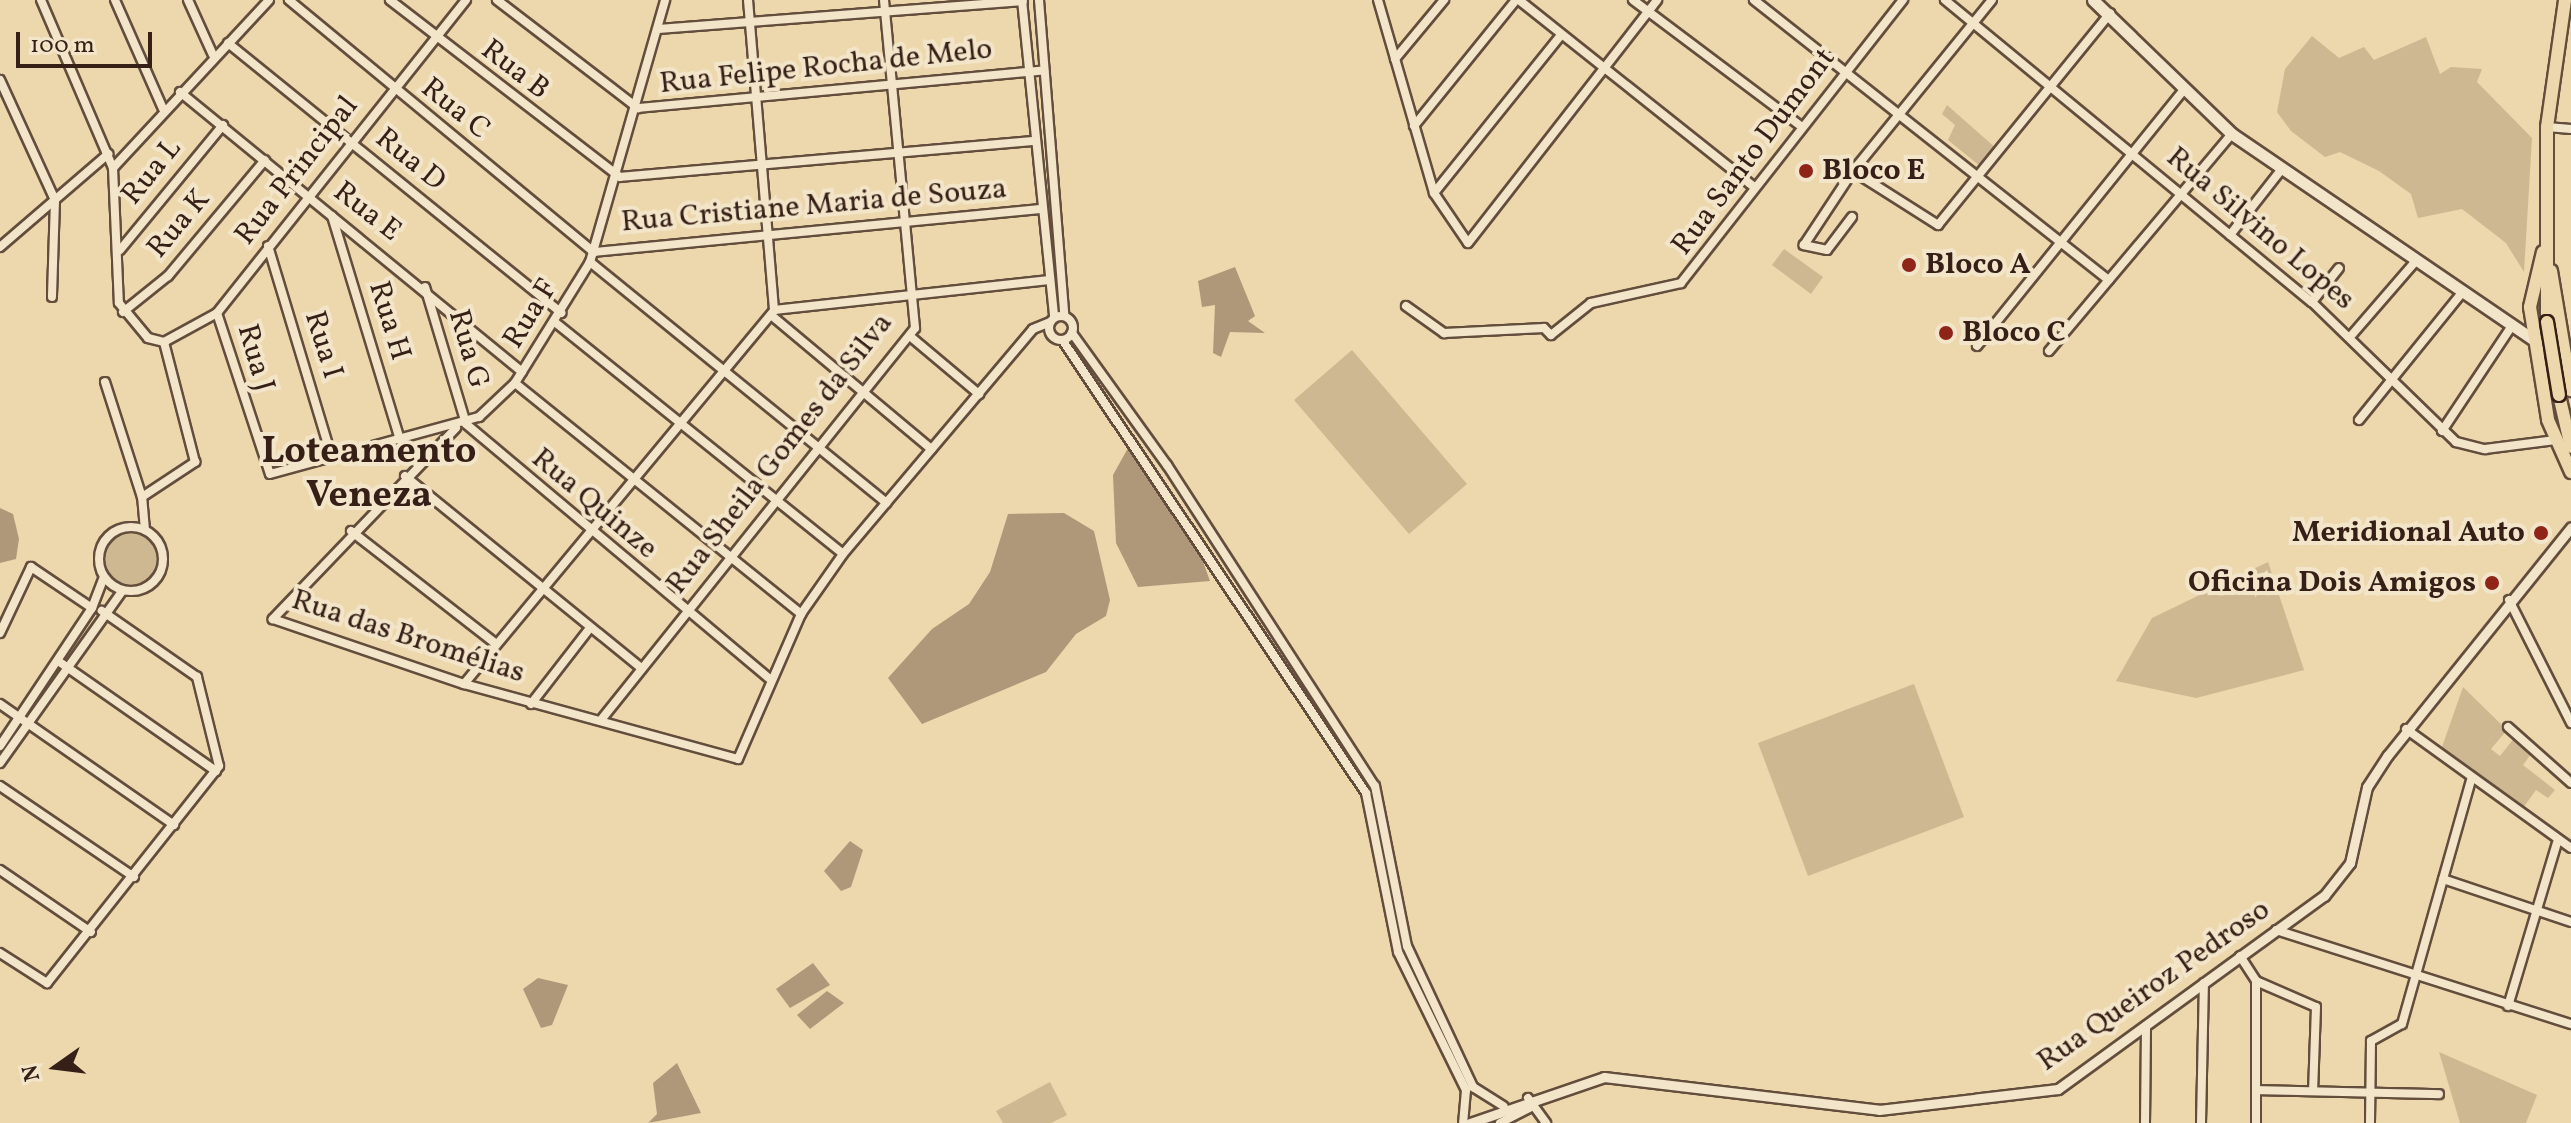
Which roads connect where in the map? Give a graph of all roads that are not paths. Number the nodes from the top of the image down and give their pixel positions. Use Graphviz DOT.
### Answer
graph roads {
  1 [pos="41,0"];
  2 [pos="115,0"];
  3 [pos="188,0"];
  4 [pos="289,0"];
  5 [pos="390,0"];
  6 [pos="466,0"];
  7 [pos="497,0"];
  8 [pos="665,0"];
  9 [pos="748,0"];
  10 [pos="884,0"];
  11 [pos="1022,0"];
  12 [pos="1039,0"];
  13 [pos="1378,0"];
  14 [pos="1444,0"];
  15 [pos="1517,0"];
  16 [pos="1633,0"];
  17 [pos="1657,0"];
  18 [pos="1754,0"];
  19 [pos="1903,0"];
  20 [pos="1945,0"];
  21 [pos="1992,0"];
  22 [pos="2093,0"];
  23 [pos="2565,0"];
  24 [pos="265,1"];
  25 [pos="885,12"];
  26 [pos="1648,12"];
  27 [pos="2110,13"];
  28 [pos="750,23"];
  29 [pos="1973,23"];
  30 [pos="659,29"];
  31 [pos="1561,35"];
  32 [pos="435,37"];
  33 [pos="228,43"];
  34 [pos="213,55"];
  35 [pos="1395,59"];
  36 [pos="1044,70"];
  37 [pos="1603,70"];
  38 [pos="1846,71"];
  39 [pos="1028,72"];
  40 [pos="0,80"];
  41 [pos="890,85"];
  42 [pos="2053,85"];
  43 [pos="2185,88"];
  44 [pos="393,89"];
  45 [pos="180,92"];
  46 [pos="756,98"];
  47 [pos="630,106"];
  48 [pos="163,109"];
  49 [pos="1898,115"];
  50 [pos="223,125"];
  51 [pos="1414,126"];
  52 [pos="1801,126"];
  53 [pos="2547,127"];
  54 [pos="2571,129"];
  55 [pos="2232,134"];
  56 [pos="1034,141"];
  57 [pos="349,142"];
  58 [pos="2132,150"];
  59 [pos="108,154"];
  60 [pos="897,154"];
  61 [pos="265,160"];
  62 [pos="760,165"];
  63 [pos="113,168"];
  64 [pos="2281,170"];
  65 [pos="1853,171"];
  66 [pos="613,173"];
  67 [pos="1979,179"];
  68 [pos="1754,187"];
  69 [pos="1434,193"];
  70 [pos="2179,194"];
  71 [pos="307,195"];
  72 [pos="55,200"];
  73 [pos="1039,209"];
  74 [pos="332,216"];
  75 [pos="1852,217"];
  76 [pos="904,223"];
  77 [pos="2544,231"];
  78 [pos="2230,235"];
  79 [pos="766,238"];
  80 [pos="2058,242"];
  81 [pos="268,246"];
  82 [pos="0,247"];
  83 [pos="119,250"];
  84 [pos="594,252"];
  85 [pos="2543,252"];
  86 [pos="590,262"];
  87 [pos="2415,262"];
  88 [pos="2339,268"];
  89 [pos="1049,280"];
  90 [pos="2109,280"];
  91 [pos="425,287"];
  92 [pos="913,293"];
  93 [pos="2461,294"];
  94 [pos="52,297"];
  95 [pos="2312,302"];
  96 [pos="1406,306"];
  97 [pos="123,312"];
  98 [pos="772,312"];
  99 [pos="217,313"];
  100 [pos="562,313"];
  101 [pos="1064,314"];
  102 [pos="1052,319"];
  103 [pos="556,323"];
  104 [pos="2511,327"];
  105 [pos="1072,333"];
  106 [pos="911,337"];
  107 [pos="2350,337"];
  108 [pos="1063,341"];
  109 [pos="164,342"];
  110 [pos="2535,343"];
  111 [pos="1977,346"];
  112 [pos="2049,351"];
  113 [pos="2568,363"];
  114 [pos="723,369"];
  115 [pos="522,372"];
  116 [pos="2394,378"];
  117 [pos="105,382"];
  118 [pos="515,383"];
  119 [pos="862,392"];
  120 [pos="2565,393"];
  121 [pos="979,394"];
  122 [pos="2359,420"];
  123 [pos="677,422"];
  124 [pos="466,424"];
  125 [pos="456,428"];
  126 [pos="2442,431"];
  127 [pos="400,440"];
  128 [pos="2555,440"];
  129 [pos="817,443"];
  130 [pos="2571,447"];
  131 [pos="931,449"];
  132 [pos="332,458"];
  133 [pos="261,462"];
  134 [pos="2571,472"];
  135 [pos="405,476"];
  136 [pos="633,477"];
  137 [pos="142,497"];
  138 [pos="773,499"];
  139 [pos="887,503"];
  140 [pos="2571,527"];
  141 [pos="145,530"];
  142 [pos="351,531"];
  143 [pos="587,532"];
  144 [pos="729,554"];
  145 [pos="843,554"];
  146 [pos="104,577"];
  147 [pos="543,587"];
  148 [pos="123,590"];
  149 [pos="2509,599"];
  150 [pos="97,609"];
  151 [pos="686,611"];
  152 [pos="801,614"];
  153 [pos="590,628"];
  154 [pos="0,633"];
  155 [pos="496,644"];
  156 [pos="61,663"];
  157 [pos="640,667"];
  158 [pos="769,678"];
  159 [pos="464,684"];
  160 [pos="0,704"];
  161 [pos="531,704"];
  162 [pos="23,720"];
  163 [pos="601,720"];
  164 [pos="2571,723"];
  165 [pos="2508,727"];
  166 [pos="2406,729"];
  167 [pos="0,746"];
  168 [pos="0,763"];
  169 [pos="216,771"];
  170 [pos="2471,780"];
  171 [pos="2571,783"];
  172 [pos="0,786"];
  173 [pos="174,825"];
  174 [pos="2557,843"];
  175 [pos="2571,848"];
  176 [pos="0,870"];
  177 [pos="134,877"];
  178 [pos="2443,879"];
  179 [pos="2535,909"];
  180 [pos="2571,922"];
  181 [pos="2276,930"];
  182 [pos="91,932"];
  183 [pos="0,953"];
  184 [pos="2240,956"];
  185 [pos="2414,977"];
  186 [pos="2256,981"];
  187 [pos="2204,983"];
  188 [pos="2508,1006"];
  189 [pos="2571,1024"];
  190 [pos="2146,1026"];
  191 [pos="2257,1090"];
  192 [pos="2313,1091"];
  193 [pos="2371,1093"];
  194 [pos="2439,1094"];
  195 [pos="1531,1102"];
  196 [pos="1504,1106"];
  197 [pos="1463,1123"];
  198 [pos="1470,1123"];
  199 [pos="1500,1123"];
  200 [pos="1546,1123"];
  201 [pos="2145,1123"];
  202 [pos="2201,1123"];
  203 [pos="2256,1123"];
  204 [pos="2370,1123"];
  1 -- 59 [label="street"];
  2 -- 48 [label="street"];
  3 -- 34 [label="street"];
  4 -- 44 [label="street, Rua C"];
  5 -- 32 [label="street, Rua B"];
  6 -- 32 [label="street, Rua Principal"];
  7 -- 47 [label="street"];
  8 -- 30 [label="street, Rua F"];
  9 -- 28 [label="street"];
  10 -- 25 [label="street, Rua Sheila Gomes da Silva"];
  11 -- 25 [label="street"];
  11 -- 39 [label="street"];
  12 -- 36 [label="street"];
  13 -- 35 [label="street"];
  14 -- 35 [label="street"];
  15 -- 31 [label="street"];
  15 -- 51 [label="street"];
  16 -- 26 [label="street"];
  17 -- 26 [label="street"];
  18 -- 38 [label="street"];
  19 -- 38 [label="street, Rua Santo Dumont"];
  20 -- 29 [label="street, Rua Silvino Lopes"];
  21 -- 29 [label="street"];
  22 -- 27 [label="main road"];
  23 -- 53 [label="main road"];
  24 -- 33 [label="street"];
  25 -- 28 [label="street"];
  25 -- 41 [label="street, Rua Sheila Gomes da Silva"];
  26 -- 37 [label="street"];
  26 -- 52 [label="street"];
  27 -- 42 [label="street"];
  27 -- 43 [label="main road"];
  28 -- 30 [label="street"];
  28 -- 46 [label="street"];
  29 -- 42 [label="street, Rua Silvino Lopes"];
  29 -- 49 [label="street"];
  30 -- 47 [label="street, Rua F"];
  31 -- 37 [label="street"];
  31 -- 69 [label="street"];
  32 -- 44 [label="street, Rua Principal"];
  32 -- 66 [label="street, Rua B"];
  33 -- 34 [label="street"];
  33 -- 57 [label="street, Rua D"];
  34 -- 45 [label="street"];
  35 -- 51 [label="street"];
  36 -- 39 [label="street, Rua Felipe Rocha de Melo"];
  36 -- 101 [label="street"];
  37 -- 68 [label="street"];
  37 -- 69 [label="street"];
  38 -- 49 [label="street"];
  38 -- 52 [label="street, Rua Santo Dumont"];
  39 -- 41 [label="street, Rua Felipe Rocha de Melo"];
  39 -- 56 [label="street"];
  40 -- 72 [label="street"];
  41 -- 46 [label="street, Rua Felipe Rocha de Melo"];
  41 -- 60 [label="street, Rua Sheila Gomes da Silva"];
  42 -- 58 [label="street, Rua Silvino Lopes"];
  42 -- 67 [label="street"];
  43 -- 55 [label="main road"];
  43 -- 58 [label="street"];
  44 -- 57 [label="street, Rua Principal"];
  44 -- 84 [label="street, Rua C"];
  45 -- 48 [label="street"];
  45 -- 50 [label="street, Rua E"];
  46 -- 47 [label="street, Rua Felipe Rocha de Melo"];
  46 -- 62 [label="street"];
  47 -- 66 [label="street, Rua F"];
  48 -- 63 [label="street"];
  49 -- 65 [label="street"];
  49 -- 67 [label="street"];
  50 -- 61 [label="street, Rua E"];
  50 -- 83 [label="street, Rua L"];
  51 -- 69 [label="street"];
  52 -- 68 [label="street, Rua Santo Dumont"];
  53 -- 54 [label="street"];
  53 -- 77 [label="main road"];
  55 -- 64 [label="main road"];
  55 -- 70 [label="street"];
  56 -- 60 [label="street"];
  56 -- 73 [label="street"];
  57 -- 71 [label="street, Rua Principal"];
  57 -- 100 [label="street, Rua D"];
  58 -- 70 [label="street, Rua Silvino Lopes"];
  58 -- 80 [label="street"];
  59 -- 63 [label="street"];
  59 -- 72 [label="street"];
  60 -- 62 [label="street"];
  60 -- 76 [label="street, Rua Sheila Gomes da Silva"];
  61 -- 71 [label="street, Rua E"];
  61 -- 97 [label="street, Rua K"];
  62 -- 66 [label="street"];
  62 -- 79 [label="street"];
  63 -- 83 [label="street"];
  64 -- 78 [label="street"];
  64 -- 87 [label="main road"];
  65 -- 67 [label="street"];
  65 -- 75 [label="street"];
  66 -- 84 [label="street, Rua F"];
  67 -- 80 [label="street"];
  68 -- 96 [label="street, Rua Santo Dumont"];
  70 -- 78 [label="street, Rua Silvino Lopes"];
  70 -- 90 [label="street"];
  71 -- 74 [label="street, Rua E"];
  71 -- 81 [label="street, Rua Principal"];
  72 -- 82 [label="street"];
  72 -- 94 [label="street"];
  73 -- 76 [label="street, Rua Cristiane Maria de Souza"];
  73 -- 89 [label="street"];
  74 -- 91 [label="street, Rua E"];
  74 -- 127 [label="street, Rua H"];
  76 -- 79 [label="street, Rua Cristiane Maria de Souza"];
  76 -- 92 [label="street, Rua Sheila Gomes da Silva"];
  77 -- 85 [label="main road"];
  77 -- 113 [label="main road"];
  78 -- 95 [label="street, Rua Silvino Lopes"];
  79 -- 84 [label="street, Rua Cristiane Maria de Souza"];
  79 -- 98 [label="street"];
  80 -- 90 [label="street"];
  80 -- 111 [label="street"];
  81 -- 99 [label="street, Rua Principal"];
  81 -- 132 [label="street, Rua I"];
  83 -- 97 [label="street"];
  84 -- 86 [label="street, Rua F"];
  85 -- 110 [label="main road"];
  85 -- 120 [label="main road, bridge"];
  86 -- 100 [label="street, Rua F"];
  86 -- 114 [label="street"];
  87 -- 93 [label="main road"];
  87 -- 107 [label="street"];
  88 -- 95 [label="street"];
  89 -- 92 [label="street"];
  89 -- 102 [label="street"];
  90 -- 112 [label="street"];
  91 -- 115 [label="street, Rua E"];
  91 -- 124 [label="street, Rua G"];
  92 -- 98 [label="street"];
  92 -- 106 [label="street, Rua Sheila Gomes da Silva"];
  93 -- 104 [label="main road"];
  93 -- 116 [label="street"];
  95 -- 107 [label="street, Rua Silvino Lopes"];
  97 -- 109 [label="street"];
  98 -- 114 [label="street"];
  98 -- 119 [label="street"];
  99 -- 109 [label="street, Rua Principal"];
  99 -- 133 [label="street, Rua J"];
  100 -- 103 [label="street, Rua F"];
  101 -- 102 [label="street"];
  101 -- 105 [label="street"];
  102 -- 108 [label="street"];
  102 -- 121 [label="street"];
  103 -- 115 [label="street, Rua F"];
  103 -- 123 [label="street"];
  104 -- 110 [label="main road"];
  104 -- 126 [label="street"];
  105 -- 108 [label="street"];
  105 -- 196 [label="street"];
  106 -- 119 [label="street, Rua Sheila Gomes da Silva"];
  106 -- 121 [label="street"];
  107 -- 116 [label="street, Rua Silvino Lopes"];
  108 -- 197 [label="street"];
  109 -- 137 [label="street"];
  110 -- 113 [label="main road"];
  110 -- 128 [label="main road"];
  113 -- 120 [label="main road"];
  114 -- 123 [label="street"];
  114 -- 129 [label="street"];
  115 -- 118 [label="street, Rua F"];
  116 -- 122 [label="street"];
  116 -- 126 [label="street, Rua Silvino Lopes"];
  117 -- 137 [label="street"];
  118 -- 124 [label="street, Rua F"];
  118 -- 136 [label="street"];
  119 -- 129 [label="street, Rua Sheila Gomes da Silva"];
  119 -- 131 [label="street"];
  120 -- 130 [label="main road"];
  121 -- 131 [label="street"];
  123 -- 136 [label="street"];
  123 -- 138 [label="street"];
  124 -- 125 [label="street, Rua F"];
  124 -- 143 [label="street, Rua Quinze"];
  125 -- 127 [label="street, Rua F"];
  125 -- 135 [label="street, Rua das Bromélias"];
  126 -- 128 [label="street, Rua Silvino Lopes"];
  127 -- 132 [label="street, Rua F"];
  128 -- 134 [label="main road"];
  129 -- 138 [label="street, Rua Sheila Gomes da Silva"];
  129 -- 139 [label="street"];
  131 -- 139 [label="street"];
  132 -- 133 [label="street, Rua F"];
  135 -- 142 [label="street, Rua das Bromélias"];
  135 -- 147 [label="street"];
  136 -- 143 [label="street"];
  136 -- 144 [label="street"];
  137 -- 141 [label="street"];
  138 -- 144 [label="street, Rua Sheila Gomes da Silva"];
  138 -- 145 [label="street"];
  139 -- 145 [label="street"];
  140 -- 149 [label="street, Rua Queiroz Pedroso"];
  141 -- 146 [label="street"];
  141 -- 148 [label="street"];
  142 -- 155 [label="street"];
  142 -- 159 [label="street, Rua das Bromélias"];
  143 -- 147 [label="street"];
  143 -- 151 [label="street, Rua Quinze"];
  144 -- 151 [label="street, Rua Sheila Gomes da Silva"];
  144 -- 152 [label="street"];
  145 -- 152 [label="street"];
  146 -- 148 [label="street"];
  146 -- 150 [label="street"];
  147 -- 153 [label="street"];
  147 -- 155 [label="street"];
  148 -- 150 [label="street"];
  149 -- 164 [label="street"];
  149 -- 166 [label="street, Rua Queiroz Pedroso"];
  150 -- 154 [label="street"];
  150 -- 156 [label="street"];
  150 -- 169 [label="street"];
  151 -- 157 [label="street, Rua Sheila Gomes da Silva"];
  151 -- 158 [label="street, Rua Quinze"];
  152 -- 158 [label="street"];
  153 -- 157 [label="street"];
  153 -- 161 [label="street"];
  155 -- 159 [label="street"];
  156 -- 162 [label="street"];
  156 -- 169 [label="street"];
  157 -- 163 [label="street, Rua Sheila Gomes da Silva"];
  158 -- 163 [label="street, Rua das Bromélias"];
  159 -- 161 [label="street, Rua das Bromélias"];
  160 -- 162 [label="street"];
  161 -- 163 [label="street, Rua das Bromélias"];
  162 -- 167 [label="street"];
  162 -- 168 [label="street"];
  162 -- 173 [label="street"];
  165 -- 171 [label="street"];
  166 -- 170 [label="street"];
  166 -- 181 [label="street, Rua Queiroz Pedroso"];
  169 -- 173 [label="street"];
  170 -- 174 [label="street"];
  170 -- 178 [label="street"];
  172 -- 177 [label="street"];
  173 -- 177 [label="street"];
  174 -- 175 [label="street"];
  174 -- 179 [label="street"];
  176 -- 182 [label="street"];
  177 -- 182 [label="street"];
  178 -- 179 [label="street"];
  178 -- 185 [label="street"];
  179 -- 180 [label="street"];
  179 -- 188 [label="street"];
  181 -- 184 [label="street, Rua Queiroz Pedroso"];
  181 -- 185 [label="street"];
  182 -- 183 [label="street"];
  184 -- 186 [label="street"];
  184 -- 187 [label="street, Rua Queiroz Pedroso"];
  185 -- 188 [label="street"];
  185 -- 193 [label="street"];
  186 -- 191 [label="street"];
  186 -- 192 [label="street"];
  187 -- 190 [label="street, Rua Queiroz Pedroso"];
  187 -- 202 [label="street"];
  188 -- 189 [label="street"];
  190 -- 195 [label="street, Rua Queiroz Pedroso"];
  190 -- 201 [label="street"];
  191 -- 192 [label="street"];
  191 -- 203 [label="street"];
  192 -- 193 [label="street"];
  193 -- 194 [label="street"];
  193 -- 204 [label="street"];
  195 -- 196 [label="street, Rua Queiroz Pedroso"];
  195 -- 199 [label="street"];
  195 -- 200 [label="street"];
  196 -- 198 [label="street, Rua Queiroz Pedroso"];
}
